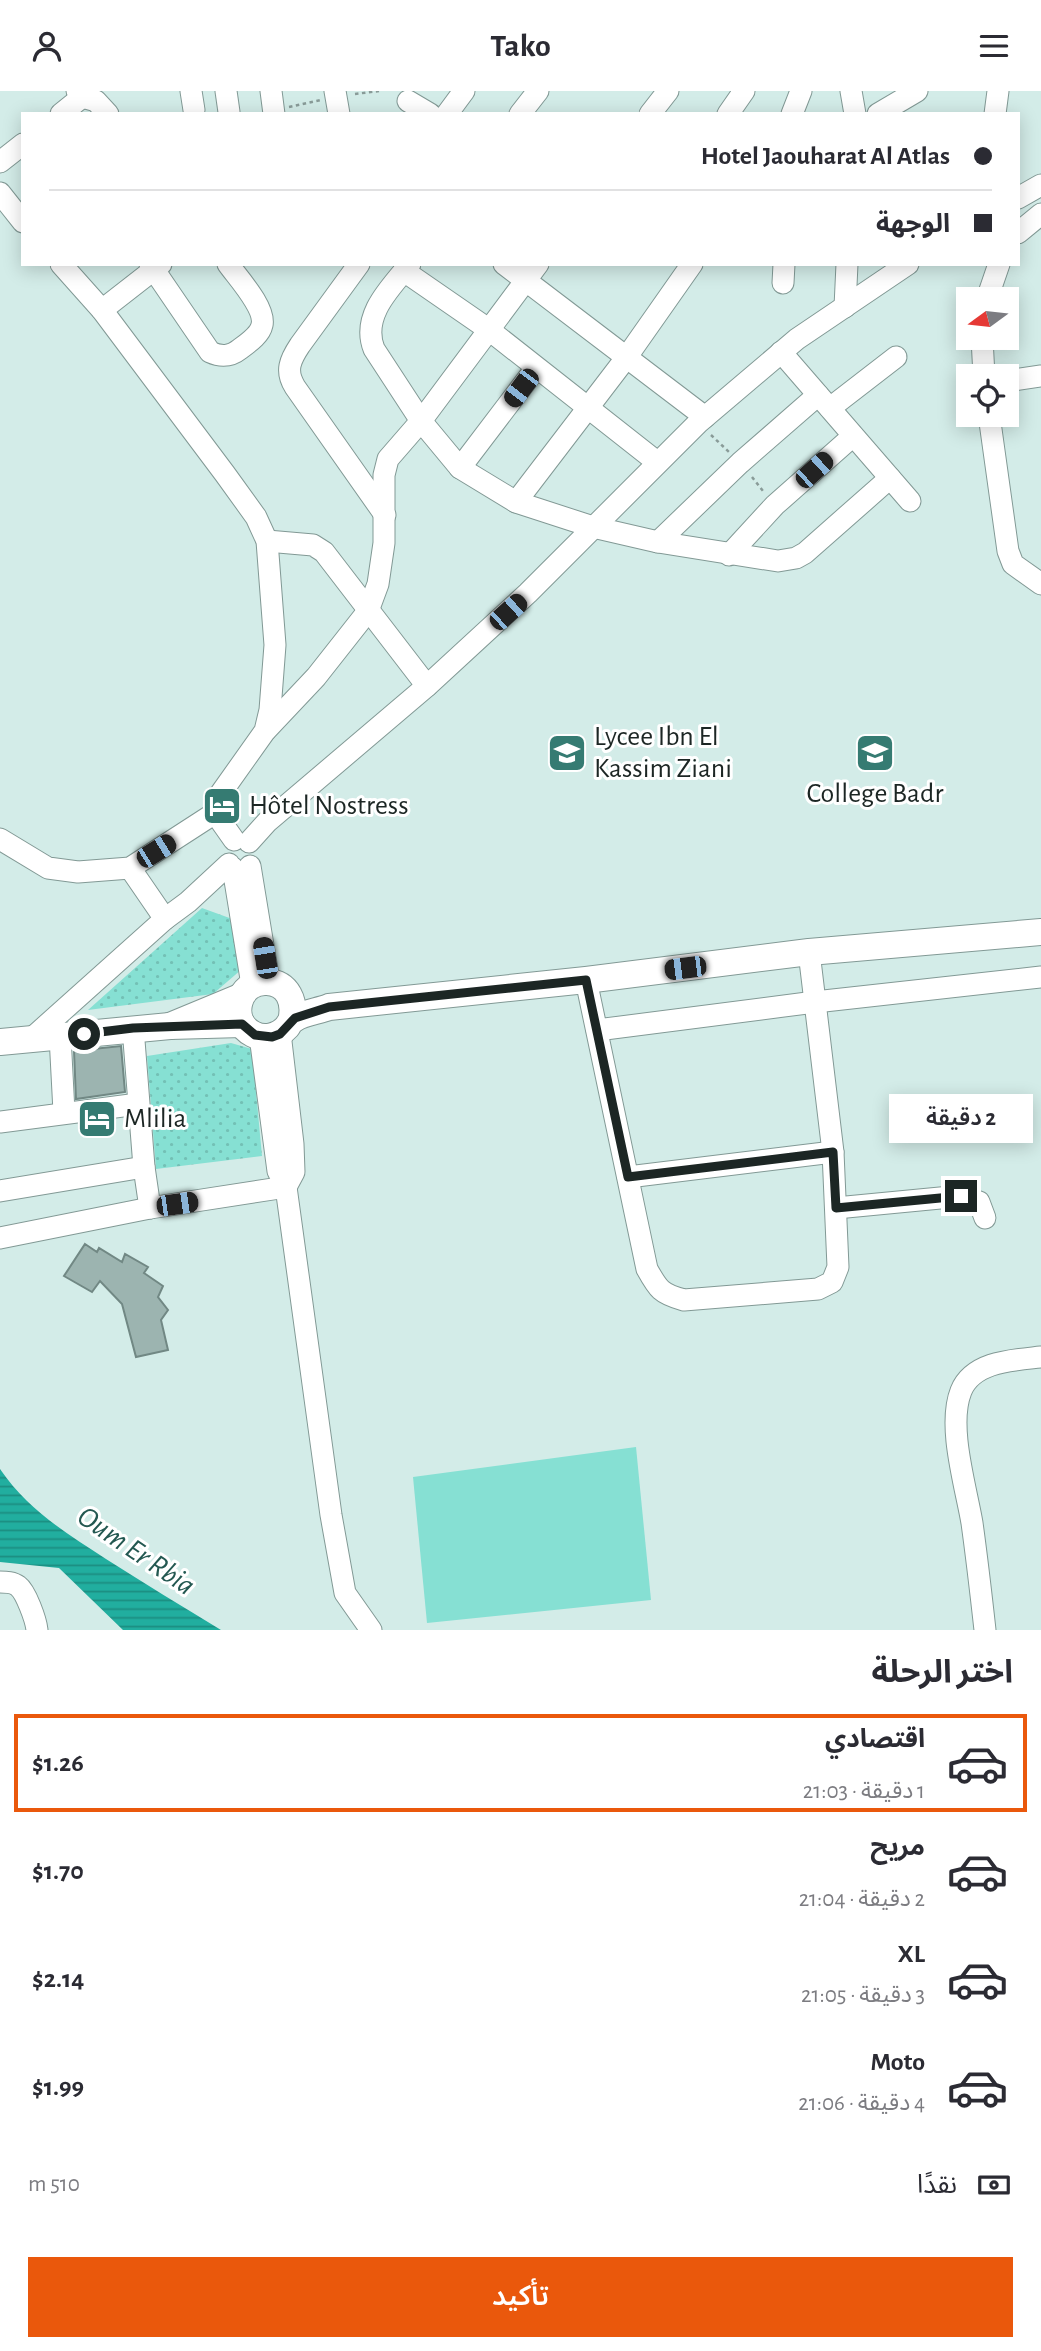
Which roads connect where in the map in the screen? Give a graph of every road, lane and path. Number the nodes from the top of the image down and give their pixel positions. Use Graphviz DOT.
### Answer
graph roads {
  1 [pos="271,91"];
  2 [pos="335,91"];
  3 [pos="464,91"];
  4 [pos="668,91"];
  5 [pos="744,91"];
  6 [pos="851,91"];
  7 [pos="917,91"];
  8 [pos="998,91"];
  9 [pos="534,92"];
  10 [pos="80,94"];
  11 [pos="408,102"];
  12 [pos="63,112"];
  13 [pos="105,112"];
  14 [pos="274,112"];
  15 [pos="339,112"];
  16 [pos="426,112"];
  17 [pos="448,112"];
  18 [pos="521,112"];
  19 [pos="652,112"];
  20 [pos="729,112"];
  21 [pos="855,112"];
  22 [pos="881,112"];
  23 [pos="995,112"];
  24 [pos="21,146"];
  25 [pos="0,162"];
  26 [pos="1041,185"];
  27 [pos="0,193"];
  28 [pos="1020,197"];
  29 [pos="1041,214"];
  30 [pos="21,219"];
  31 [pos="1020,231"];
  32 [pos="63,266"];
  33 [pos="155,266"];
  34 [pos="229,266"];
  35 [pos="358,266"];
  36 [pos="511,266"];
  37 [pos="691,266"];
  38 [pos="847,266"];
  39 [pos="905,266"];
  40 [pos="998,266"];
  41 [pos="407,267"];
  42 [pos="532,272"];
  43 [pos="991,287"];
  44 [pos="845,307"];
  45 [pos="102,310"];
  46 [pos="488,330"];
  47 [pos="781,352"];
  48 [pos="896,357"];
  49 [pos="626,358"];
  50 [pos="536,368"];
  51 [pos="1041,376"];
  52 [pos="1019,379"];
  53 [pos="824,401"];
  54 [pos="588,408"];
  55 [pos="705,417"];
  56 [pos="421,421"];
  57 [pos="991,427"];
  58 [pos="853,436"];
  59 [pos="657,462"];
  60 [pos="460,468"];
  61 [pos="890,478"];
  62 [pos="910,501"];
  63 [pos="516,502"];
  64 [pos="385,515"];
  65 [pos="593,527"];
  66 [pos="267,541"];
  67 [pos="658,542"];
  68 [pos="729,555"];
  69 [pos="1041,584"];
  70 [pos="368,611"];
  71 [pos="427,686"];
  72 [pos="265,731"];
  73 [pos="215,813"];
  74 [pos="0,839"];
  75 [pos="242,841"];
  76 [pos="237,866"];
  77 [pos="130,868"];
  78 [pos="165,919"];
  79 [pos="1041,932"];
  80 [pos="809,952"];
  81 [pos="1041,977"];
  82 [pos="586,980"];
  83 [pos="815,1002"];
  84 [pos="265,1009"];
  85 [pos="133,1028"];
  86 [pos="597,1030"];
  87 [pos="60,1036"];
  88 [pos="32,1039"];
  89 [pos="0,1042"];
  90 [pos="138,1104"];
  91 [pos="64,1112"];
  92 [pos="0,1122"];
  93 [pos="833,1152"];
  94 [pos="144,1167"];
  95 [pos="628,1177"];
  96 [pos="286,1187"];
  97 [pos="0,1191"];
  98 [pos="150,1208"];
  99 [pos="836,1208"];
  100 [pos="985,1218"];
  101 [pos="0,1238"];
  102 [pos="1041,1357"];
  103 [pos="0,1582"];
  104 [pos="37,1630"];
  105 [pos="371,1630"];
  106 [pos="985,1630"];
  1 -- 14 [label="street"];
  2 -- 15 [label="street"];
  3 -- 17 [label="street"];
  4 -- 19 [label="street"];
  5 -- 20 [label="street"];
  6 -- 21 [label="street"];
  7 -- 22 [label="street"];
  8 -- 23 [label="street"];
  9 -- 18 [label="street"];
  10 -- 12 [label="street"];
  10 -- 13 [label="street"];
  11 -- 16 [label="street"];
  24 -- 25 [label="street"];
  26 -- 28 [label="street"];
  27 -- 30 [label="street"];
  29 -- 31 [label="street"];
  32 -- 45 [label="street"];
  33 -- 34 [label="street"];
  33 -- 45 [label="street"];
  35 -- 64 [label="street"];
  36 -- 42 [label="street"];
  37 -- 49 [label="street"];
  38 -- 44 [label="street"];
  39 -- 44 [label="street"];
  40 -- 43 [label="street"];
  41 -- 46 [label="street"];
  41 -- 56 [label="street"];
  42 -- 46 [label="street"];
  42 -- 49 [label="street"];
  44 -- 47 [label="street"];
  45 -- 66 [label="street"];
  46 -- 50 [label="street"];
  46 -- 56 [label="street"];
  47 -- 53 [label="street"];
  47 -- 55 [label="street"];
  48 -- 53 [label="street"];
  49 -- 54 [label="street"];
  49 -- 55 [label="street"];
  50 -- 54 [label="street"];
  50 -- 60 [label="street"];
  51 -- 52 [label="street"];
  53 -- 58 [label="street"];
  53 -- 67 [label="street"];
  54 -- 59 [label="street"];
  54 -- 63 [label="street"];
  55 -- 59 [label="street"];
  56 -- 60 [label="street"];
  56 -- 64 [label="street"];
  57 -- 69 [label="street"];
  58 -- 61 [label="street"];
  58 -- 68 [label="street"];
  59 -- 65 [label="street"];
  60 -- 63 [label="street"];
  61 -- 62 [label="street"];
  61 -- 68 [label="street"];
  63 -- 65 [label="street"];
  64 -- 70 [label="street"];
  65 -- 67 [label="street"];
  65 -- 71 [label="street"];
  66 -- 70 [label="street"];
  66 -- 72 [label="street"];
  67 -- 68 [label="street"];
  70 -- 71 [label="street"];
  70 -- 72 [label="street"];
  71 -- 75 [label="street"];
  72 -- 73 [label="street"];
  73 -- 75 [label="street"];
  73 -- 77 [label="street"];
  74 -- 77 [label="street"];
  75 -- 76 [label="street"];
  76 -- 78 [label="street"];
  76 -- 84 [label="street"];
  77 -- 78 [label="street"];
  78 -- 88 [label="street"];
  79 -- 80 [label="main road"];
  80 -- 82 [label="main road"];
  80 -- 83 [label="street"];
  81 -- 83 [label="street"];
  82 -- 84 [label="main road"];
  82 -- 86 [label="street"];
  83 -- 86 [label="street"];
  83 -- 93 [label="street"];
  84 -- 85 [label="main road"];
  84 -- 96 [label="street"];
  85 -- 87 [label="main road"];
  85 -- 90 [label="street"];
  86 -- 95 [label="street"];
  87 -- 88 [label="main road"];
  87 -- 91 [label="street"];
  88 -- 89 [label="main road"];
  90 -- 91 [label="street"];
  90 -- 94 [label="street"];
  91 -- 92 [label="street"];
  93 -- 95 [label="street"];
  93 -- 99 [label="street"];
  94 -- 97 [label="street"];
  94 -- 98 [label="street"];
  95 -- 99 [label="street"];
  96 -- 98 [label="street"];
  96 -- 105 [label="street"];
  98 -- 101 [label="street"];
  99 -- 100 [label="street"];
  102 -- 106 [label="street"];
  103 -- 104 [label="street"];
}
